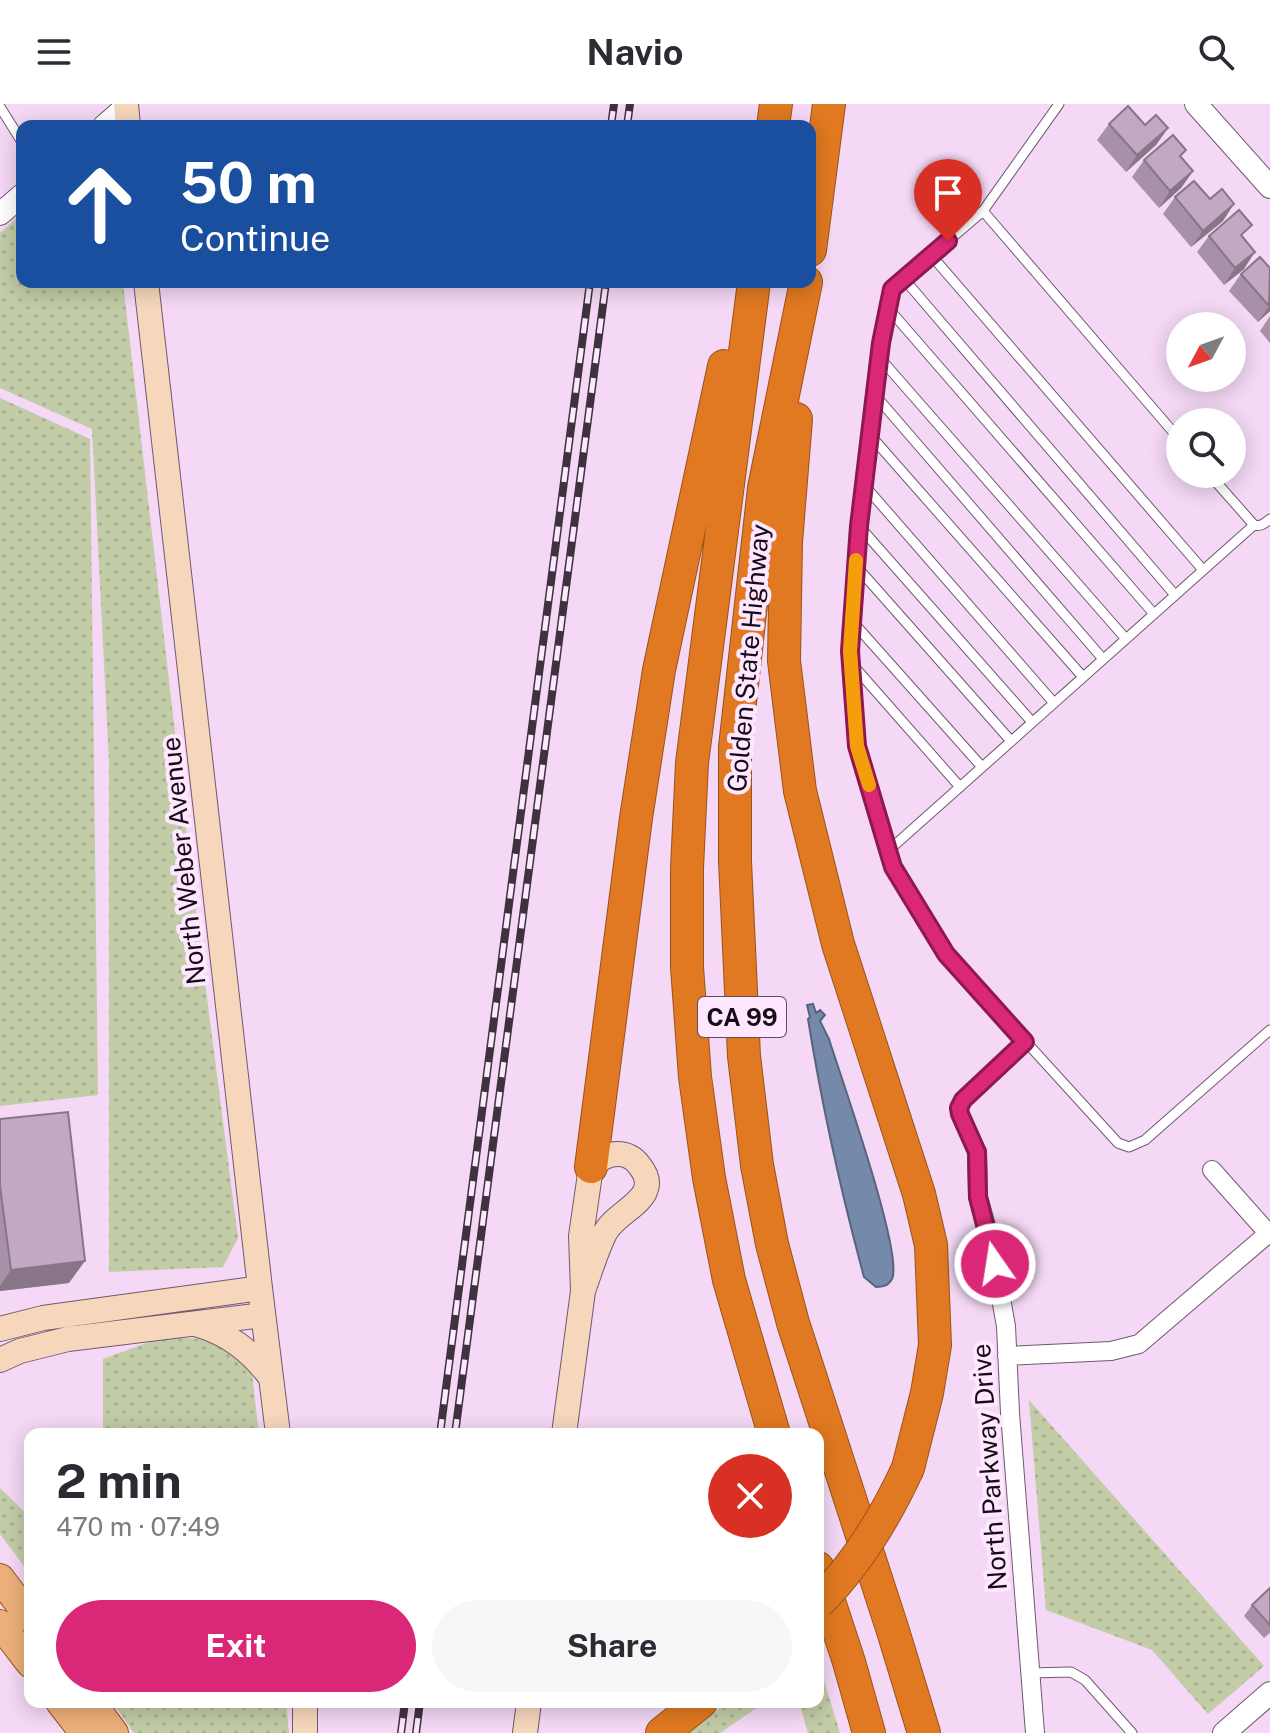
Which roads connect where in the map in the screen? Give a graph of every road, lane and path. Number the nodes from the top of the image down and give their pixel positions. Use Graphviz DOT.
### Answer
graph roads {
  1 [pos="829,104"];
  2 [pos="1059,104"];
  3 [pos="1196,104"];
  4 [pos="0,107"];
  5 [pos="16,132"];
  6 [pos="1270,187"];
  7 [pos="16,200"];
  8 [pos="816,204"];
  9 [pos="983,211"];
  10 [pos="0,214"];
  11 [pos="931,255"];
  12 [pos="904,279"];
  13 [pos="147,288"];
  14 [pos="745,288"];
  15 [pos="753,288"];
  16 [pos="805,288"];
  17 [pos="806,288"];
  18 [pos="888,308"];
  19 [pos="879,357"];
  20 [pos="875,395"];
  21 [pos="1166,424"];
  22 [pos="870,435"];
  23 [pos="864,485"];
  24 [pos="1221,488"];
  25 [pos="1270,519"];
  26 [pos="1254,525"];
  27 [pos="859,526"];
  28 [pos="856,566"];
  29 [pos="1203,570"];
  30 [pos="1175,595"];
  31 [pos="1154,614"];
  32 [pos="852,621"];
  33 [pos="1126,639"];
  34 [pos="1103,659"];
  35 [pos="851,663"];
  36 [pos="1083,677"];
  37 [pos="1054,703"];
  38 [pos="1032,722"];
  39 [pos="1011,741"];
  40 [pos="982,767"];
  41 [pos="960,787"];
  42 [pos="888,851"];
  43 [pos="1270,1030"];
  44 [pos="1025,1042"];
  45 [pos="977,1152"];
  46 [pos="591,1167"];
  47 [pos="1212,1170"];
  48 [pos="1269,1232"];
  49 [pos="260,1288"];
  50 [pos="583,1291"];
  51 [pos="263,1315"];
  52 [pos="189,1323"];
  53 [pos="0,1329"];
  54 [pos="1007,1356"];
  55 [pos="0,1360"];
  56 [pos="272,1380"];
  57 [pos="277,1428"];
  58 [pos="565,1428"];
  59 [pos="772,1428"];
  60 [pos="0,1578"];
  61 [pos="824,1586"];
  62 [pos="824,1596"];
  63 [pos="24,1610"];
  64 [pos="0,1624"];
  65 [pos="24,1655"];
  66 [pos="1030,1673"];
  67 [pos="1270,1693"];
  68 [pos="65,1708"];
  69 [pos="95,1708"];
  70 [pos="305,1708"];
  71 [pos="528,1708"];
  72 [pos="693,1708"];
  73 [pos="84,1733"];
  74 [pos="114,1733"];
  75 [pos="305,1733"];
  76 [pos="525,1733"];
  77 [pos="662,1733"];
  78 [pos="869,1733"];
  79 [pos="924,1733"];
  80 [pos="1035,1733"];
  81 [pos="1132,1733"];
  82 [pos="1224,1733"];
  1 -- 8 [label="highway"];
  2 -- 9 [label="lane"];
  3 -- 6 [label="street"];
  4 -- 5 [label="lane"];
  7 -- 10 [label="street"];
  9 -- 11 [label="lane"];
  9 -- 21 [label="lane"];
  11 -- 12 [label="lane"];
  11 -- 29 [label="lane"];
  12 -- 18 [label="lane"];
  12 -- 30 [label="lane"];
  13 -- 49 [label="main road, North Weber Avenue"];
  14 -- 46 [label="highway"];
  15 -- 59 [label="highway, Golden State Highway / CA 99"];
  16 -- 79 [label="highway, Golden State Highway / CA 99"];
  17 -- 62 [label="highway, bridge"];
  18 -- 19 [label="lane"];
  18 -- 31 [label="lane"];
  19 -- 20 [label="lane"];
  19 -- 33 [label="lane"];
  20 -- 22 [label="lane"];
  20 -- 34 [label="lane"];
  22 -- 23 [label="lane"];
  22 -- 36 [label="lane"];
  23 -- 27 [label="lane"];
  23 -- 37 [label="lane"];
  24 -- 26 [label="lane"];
  25 -- 26 [label="lane"];
  26 -- 29 [label="lane"];
  27 -- 28 [label="lane"];
  27 -- 38 [label="lane"];
  28 -- 32 [label="lane"];
  28 -- 39 [label="lane"];
  29 -- 30 [label="lane"];
  30 -- 31 [label="lane"];
  31 -- 33 [label="lane"];
  32 -- 35 [label="lane"];
  32 -- 40 [label="lane"];
  33 -- 34 [label="lane"];
  34 -- 36 [label="lane"];
  35 -- 41 [label="lane"];
  35 -- 42 [label="lane"];
  36 -- 37 [label="lane"];
  37 -- 38 [label="lane"];
  38 -- 39 [label="lane"];
  39 -- 40 [label="lane"];
  40 -- 41 [label="lane"];
  41 -- 42 [label="lane"];
  42 -- 44 [label="lane"];
  43 -- 44 [label="lane"];
  44 -- 45 [label="lane"];
  45 -- 54 [label="street, North Parkway Drive"];
  46 -- 50 [label="main road"];
  46 -- 50 [label="main road"];
  47 -- 48 [label="street"];
  48 -- 54 [label="street"];
  49 -- 51 [label="main road, North Weber Avenue"];
  49 -- 53 [label="main road"];
  50 -- 58 [label="main road"];
  51 -- 52 [label="main road"];
  51 -- 56 [label="main road, North Weber Avenue"];
  52 -- 55 [label="main road"];
  52 -- 56 [label="main road"];
  54 -- 66 [label="street, North Parkway Drive"];
  56 -- 57 [label="main road, North Weber Avenue"];
  60 -- 63 [label="main road"];
  61 -- 78 [label="highway"];
  64 -- 65 [label="main road"];
  66 -- 80 [label="street, North Parkway Drive"];
  66 -- 81 [label="lane"];
  67 -- 82 [label="street"];
  68 -- 73 [label="main road"];
  69 -- 74 [label="main road"];
  70 -- 75 [label="main road"];
  71 -- 76 [label="main road"];
  72 -- 77 [label="highway"];
}
